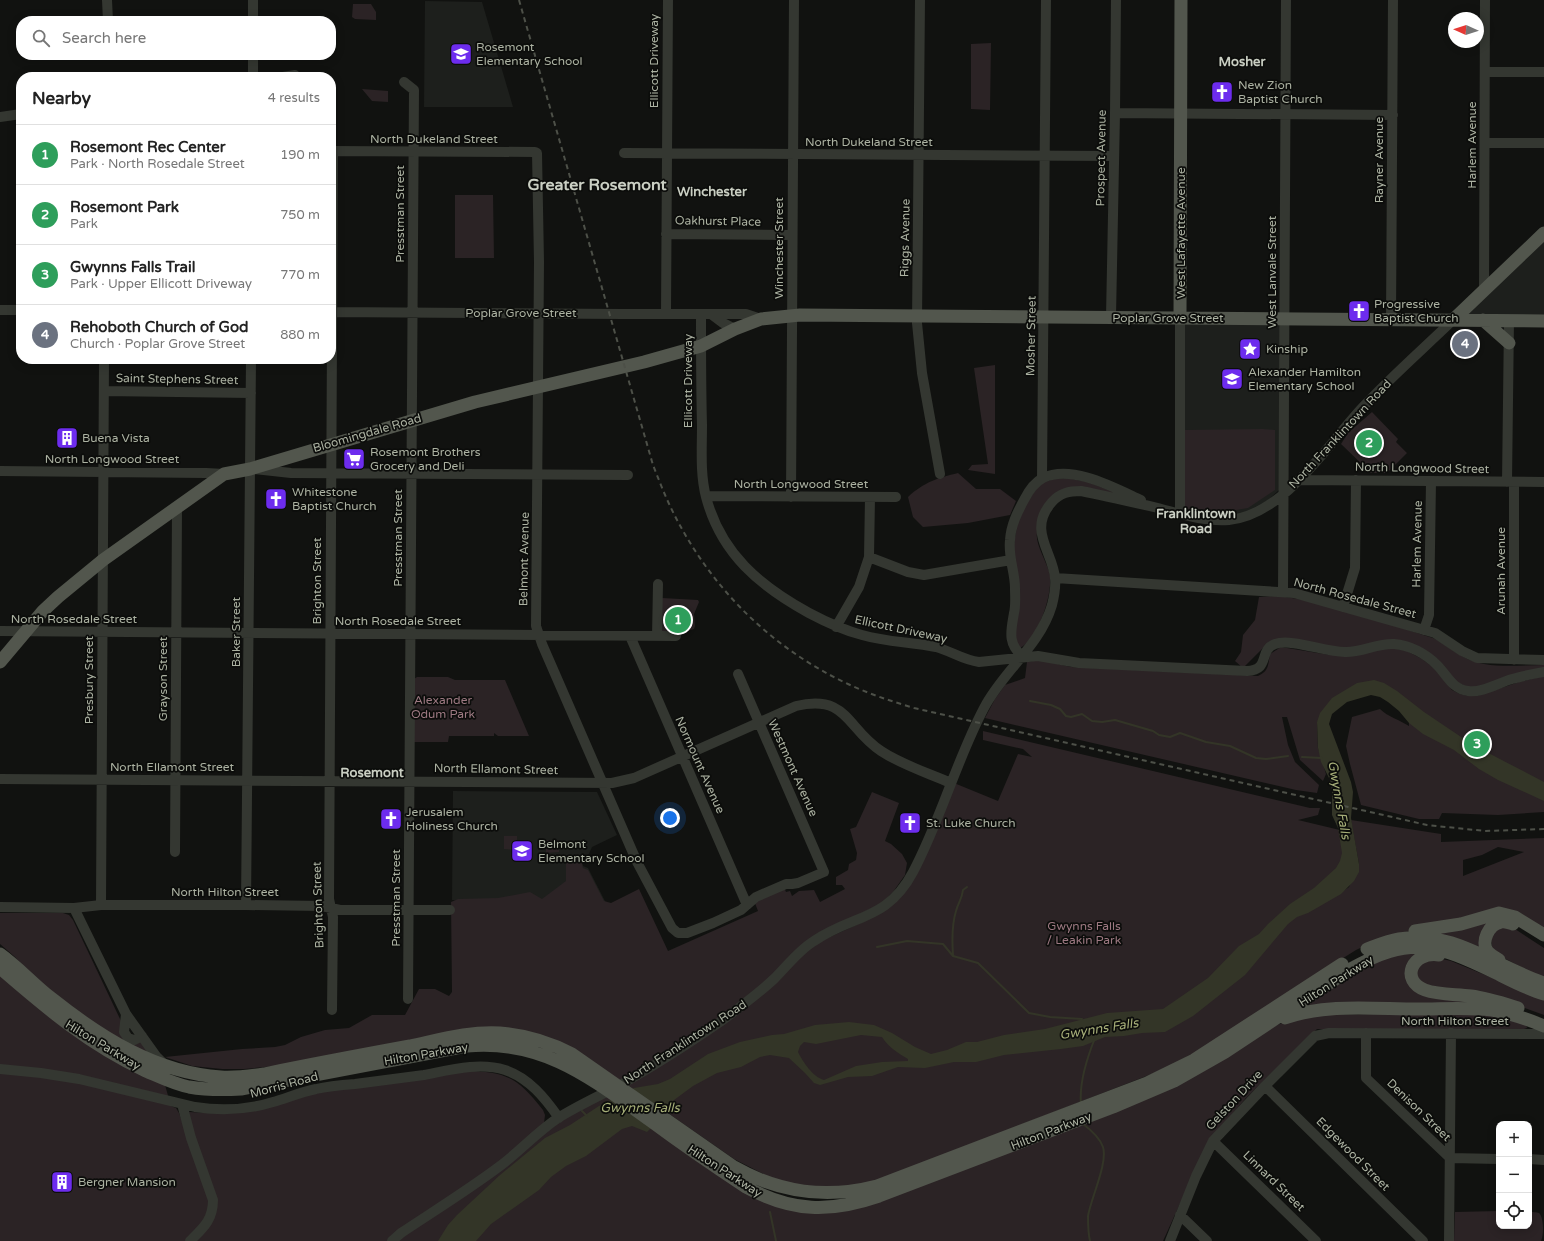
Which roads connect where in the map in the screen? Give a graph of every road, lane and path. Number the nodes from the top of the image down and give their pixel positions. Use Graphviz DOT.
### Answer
graph roads {
  1 [pos="107,0"];
  2 [pos="253,0"];
  3 [pos="668,0"];
  4 [pos="794,0"];
  5 [pos="920,0"];
  6 [pos="1046,0"];
  7 [pos="1116,0"];
  8 [pos="1181,0"];
  9 [pos="1286,0"];
  10 [pos="1393,0"];
  11 [pos="1485,0"];
  12 [pos="108,16"];
  13 [pos="253,16"];
  14 [pos="253,60"];
  15 [pos="253,72"];
  16 [pos="1485,72"];
  17 [pos="1544,72"];
  18 [pos="404,82"];
  19 [pos="1115,113"];
  20 [pos="1181,113"];
  21 [pos="1286,114"];
  22 [pos="16,115"];
  23 [pos="1393,115"];
  24 [pos="0,117"];
  25 [pos="1485,143"];
  26 [pos="1544,143"];
  27 [pos="336,151"];
  28 [pos="413,152"];
  29 [pos="624,152"];
  30 [pos="537,153"];
  31 [pos="667,153"];
  32 [pos="793,154"];
  33 [pos="919,155"];
  34 [pos="1045,156"];
  35 [pos="1114,156"];
  36 [pos="1544,233"];
  37 [pos="666,234"];
  38 [pos="792,236"];
  39 [pos="1484,290"];
  40 [pos="0,310"];
  41 [pos="16,310"];
  42 [pos="336,312"];
  43 [pos="412,313"];
  44 [pos="538,313"];
  45 [pos="666,314"];
  46 [pos="706,314"];
  47 [pos="792,314"];
  48 [pos="917,316"];
  49 [pos="1044,316"];
  50 [pos="1111,317"];
  51 [pos="1180,317"];
  52 [pos="1285,318"];
  53 [pos="761,319"];
  54 [pos="1391,319"];
  55 [pos="1452,320"];
  56 [pos="1483,320"];
  57 [pos="1509,320"];
  58 [pos="1544,321"];
  59 [pos="735,330"];
  60 [pos="1509,343"];
  61 [pos="701,346"];
  62 [pos="104,364"];
  63 [pos="251,364"];
  64 [pos="331,364"];
  65 [pos="539,387"];
  66 [pos="104,392"];
  67 [pos="251,393"];
  68 [pos="412,420"];
  69 [pos="331,444"];
  70 [pos="250,469"];
  71 [pos="0,471"];
  72 [pos="103,472"];
  73 [pos="224,474"];
  74 [pos="331,474"];
  75 [pos="412,474"];
  76 [pos="538,474"];
  77 [pos="940,474"];
  78 [pos="628,475"];
  79 [pos="1042,478"];
  80 [pos="1300,480"];
  81 [pos="1356,480"];
  82 [pos="1431,481"];
  83 [pos="1511,482"];
  84 [pos="1544,482"];
  85 [pos="1284,493"];
  86 [pos="706,496"];
  87 [pos="791,497"];
  88 [pos="870,497"];
  89 [pos="896,498"];
  90 [pos="177,507"];
  91 [pos="1158,509"];
  92 [pos="1180,514"];
  93 [pos="869,557"];
  94 [pos="103,560"];
  95 [pos="1011,560"];
  96 [pos="1056,578"];
  97 [pos="658,584"];
  98 [pos="1283,592"];
  99 [pos="1343,607"];
  100 [pos="836,627"];
  101 [pos="1424,630"];
  102 [pos="0,632"];
  103 [pos="26,632"];
  104 [pos="102,632"];
  105 [pos="176,633"];
  106 [pos="249,633"];
  107 [pos="330,634"];
  108 [pos="410,634"];
  109 [pos="538,635"];
  110 [pos="630,636"];
  111 [pos="657,636"];
  112 [pos="676,636"];
  113 [pos="1023,657"];
  114 [pos="1514,660"];
  115 [pos="1544,660"];
  116 [pos="0,662"];
  117 [pos="1544,672"];
  118 [pos="738,674"];
  119 [pos="758,723"];
  120 [pos="683,756"];
  121 [pos="0,779"];
  122 [pos="102,780"];
  123 [pos="175,780"];
  124 [pos="248,781"];
  125 [pos="409,781"];
  126 [pos="330,782"];
  127 [pos="951,783"];
  128 [pos="602,784"];
  129 [pos="175,852"];
  130 [pos="101,905"];
  131 [pos="246,905"];
  132 [pos="747,905"];
  133 [pos="0,907"];
  134 [pos="74,908"];
  135 [pos="331,908"];
  136 [pos="408,910"];
  137 [pos="450,910"];
  138 [pos="1544,935"];
  139 [pos="1383,943"];
  140 [pos="1544,943"];
  141 [pos="0,954"];
  142 [pos="1476,964"];
  143 [pos="0,968"];
  144 [pos="1517,972"];
  145 [pos="1544,983"];
  146 [pos="1544,994"];
  147 [pos="408,999"];
  148 [pos="332,1010"];
  149 [pos="1544,1018"];
  150 [pos="1268,1024"];
  151 [pos="1544,1026"];
  152 [pos="1366,1033"];
  153 [pos="1451,1033"];
  154 [pos="1544,1034"];
  155 [pos="167,1067"];
  156 [pos="0,1069"];
  157 [pos="600,1079"];
  158 [pos="1265,1086"];
  159 [pos="1111,1103"];
  160 [pos="182,1104"];
  161 [pos="558,1118"];
  162 [pos="1213,1140"];
  163 [pos="1450,1158"];
  164 [pos="1496,1159"];
  165 [pos="1532,1159"];
  166 [pos="1544,1160"];
  167 [pos="1180,1215"];
  168 [pos="190,1241"];
  169 [pos="392,1241"];
  170 [pos="1170,1241"];
  171 [pos="1207,1241"];
  172 [pos="1316,1241"];
  173 [pos="1423,1241"];
  174 [pos="1449,1241"];
  1 -- 12 [label="street"];
  2 -- 13 [label="street"];
  3 -- 31 [label="street, Ellicott Driveway"];
  4 -- 32 [label="street, Winchester Street"];
  5 -- 33 [label="street, Riggs Avenue"];
  6 -- 34 [label="street, Mosher Street"];
  7 -- 19 [label="street, Prospect Avenue"];
  8 -- 20 [label="main road, West Lafayette Avenue"];
  9 -- 21 [label="street, West Lanvale Street"];
  10 -- 23 [label="street, Rayner Avenue"];
  11 -- 16 [label="street, Harlem Avenue"];
  14 -- 15 [label="street"];
  16 -- 17 [label="street"];
  16 -- 25 [label="street, Harlem Avenue"];
  18 -- 28 [label="street, Presstman Street"];
  19 -- 20 [label="street"];
  19 -- 35 [label="street, Prospect Avenue"];
  20 -- 21 [label="street"];
  20 -- 51 [label="main road, West Lafayette Avenue"];
  21 -- 23 [label="street"];
  21 -- 52 [label="street, West Lanvale Street"];
  22 -- 24 [label="street"];
  23 -- 54 [label="street, Rayner Avenue"];
  25 -- 26 [label="street"];
  25 -- 39 [label="street, Harlem Avenue"];
  27 -- 28 [label="street, North Dukeland Street"];
  28 -- 30 [label="street, North Dukeland Street"];
  28 -- 43 [label="street, Presstman Street"];
  29 -- 31 [label="street, North Dukeland Street"];
  30 -- 44 [label="street, Belmont Avenue"];
  31 -- 32 [label="street, North Dukeland Street"];
  31 -- 37 [label="street, Ellicott Driveway"];
  32 -- 33 [label="street, North Dukeland Street"];
  32 -- 38 [label="street, Winchester Street"];
  33 -- 34 [label="street, North Dukeland Street"];
  33 -- 48 [label="street, Riggs Avenue"];
  34 -- 35 [label="street, North Dukeland Street"];
  34 -- 49 [label="street, Mosher Street"];
  35 -- 50 [label="street, Prospect Avenue"];
  36 -- 39 [label="main road, North Franklintown Road"];
  37 -- 38 [label="street, Oakhurst Place"];
  37 -- 45 [label="street, Ellicott Driveway"];
  38 -- 47 [label="street, Winchester Street"];
  39 -- 55 [label="main road, North Franklintown Road"];
  40 -- 41 [label="street"];
  42 -- 43 [label="street, Poplar Grove Street"];
  43 -- 44 [label="street, Poplar Grove Street"];
  43 -- 68 [label="street, Presstman Street"];
  44 -- 45 [label="street, Poplar Grove Street"];
  44 -- 65 [label="street, Belmont Avenue"];
  45 -- 46 [label="street, Poplar Grove Street"];
  46 -- 53 [label="street, Poplar Grove Street"];
  46 -- 59 [label="street"];
  46 -- 61 [label="street, Ellicott Driveway"];
  47 -- 48 [label="main road, Poplar Grove Street"];
  47 -- 53 [label="main road, Bloomingdale Road"];
  47 -- 87 [label="street, Winchester Street"];
  48 -- 49 [label="main road, Poplar Grove Street"];
  48 -- 77 [label="street, Riggs Avenue"];
  49 -- 50 [label="main road, Poplar Grove Street"];
  49 -- 79 [label="street, Mosher Street"];
  50 -- 51 [label="main road, Poplar Grove Street"];
  51 -- 52 [label="main road, Poplar Grove Street"];
  51 -- 92 [label="street, West Lafayette Avenue"];
  52 -- 54 [label="main road, Poplar Grove Street"];
  52 -- 85 [label="street, West Lanvale Street"];
  53 -- 59 [label="main road, Bloomingdale Road"];
  54 -- 55 [label="main road, Poplar Grove Street"];
  55 -- 56 [label="main road, Poplar Grove Street"];
  55 -- 80 [label="street, North Franklintown Road"];
  56 -- 57 [label="main road, Poplar Grove Street"];
  56 -- 60 [label="main road"];
  57 -- 58 [label="main road, Poplar Grove Street"];
  57 -- 60 [label="street, Arunah Avenue"];
  59 -- 61 [label="main road, Bloomingdale Road"];
  60 -- 83 [label="street, Arunah Avenue"];
  61 -- 65 [label="main road, Bloomingdale Road"];
  61 -- 86 [label="street, Ellicott Driveway"];
  62 -- 66 [label="street, Presbury Street"];
  63 -- 67 [label="street, Baker Street"];
  64 -- 69 [label="street, Brighton Street"];
  65 -- 68 [label="main road, Bloomingdale Road"];
  65 -- 76 [label="street, Belmont Avenue"];
  66 -- 67 [label="street, Saint Stephens Street"];
  66 -- 72 [label="street, Presbury Street"];
  67 -- 70 [label="street, Baker Street"];
  68 -- 69 [label="main road, Bloomingdale Road"];
  68 -- 75 [label="street, Presstman Street"];
  69 -- 70 [label="main road, Bloomingdale Road"];
  69 -- 74 [label="street, Brighton Street"];
  70 -- 73 [label="main road, Bloomingdale Road"];
  70 -- 74 [label="street"];
  70 -- 106 [label="street, Baker Street"];
  71 -- 72 [label="street, North Longwood Street"];
  72 -- 73 [label="street, North Longwood Street"];
  72 -- 94 [label="street, Presbury Street"];
  73 -- 90 [label="main road, Bloomingdale Road"];
  74 -- 75 [label="street"];
  74 -- 107 [label="street, Brighton Street"];
  75 -- 76 [label="street"];
  75 -- 108 [label="street, Presstman Street"];
  76 -- 78 [label="street"];
  76 -- 109 [label="street, Belmont Avenue"];
  79 -- 91 [label="street, North Franklintown Road"];
  79 -- 95 [label="street"];
  80 -- 81 [label="street, North Longwood Street"];
  80 -- 85 [label="street, North Franklintown Road"];
  81 -- 82 [label="street, North Longwood Street"];
  81 -- 99 [label="street"];
  82 -- 83 [label="street, North Longwood Street"];
  82 -- 101 [label="street, Harlem Avenue"];
  83 -- 84 [label="street, North Longwood Street"];
  83 -- 114 [label="street, Arunah Avenue"];
  85 -- 92 [label="street, North Franklintown Road"];
  85 -- 98 [label="street, West Lanvale Street"];
  86 -- 87 [label="street, North Longwood Street"];
  86 -- 100 [label="street, Ellicott Driveway"];
  87 -- 88 [label="street, North Longwood Street"];
  88 -- 89 [label="street, North Longwood Street"];
  88 -- 93 [label="street"];
  90 -- 94 [label="main road, Bloomingdale Road"];
  90 -- 105 [label="street, Grayson Street"];
  91 -- 92 [label="street, North Franklintown Road"];
  91 -- 96 [label="street, North Franklintown Road"];
  93 -- 95 [label="street"];
  93 -- 100 [label="street"];
  94 -- 103 [label="main road, Bloomingdale Road"];
  94 -- 104 [label="street, Presbury Street"];
  95 -- 113 [label="street"];
  96 -- 98 [label="street, North Rosedale Street"];
  96 -- 113 [label="street, North Franklintown Road"];
  97 -- 111 [label="street"];
  98 -- 99 [label="street, North Rosedale Street"];
  99 -- 101 [label="street, North Rosedale Street"];
  100 -- 113 [label="street, Ellicott Driveway"];
  101 -- 114 [label="street, North Rosedale Street"];
  102 -- 103 [label="street, North Rosedale Street"];
  103 -- 104 [label="street, North Rosedale Street"];
  103 -- 116 [label="main road, Bloomingdale Road"];
  104 -- 105 [label="street, North Rosedale Street"];
  104 -- 122 [label="street, Presbury Street"];
  105 -- 106 [label="street, North Rosedale Street"];
  105 -- 123 [label="street, Grayson Street"];
  106 -- 107 [label="street, North Rosedale Street"];
  106 -- 124 [label="street, Baker Street"];
  107 -- 108 [label="street, North Rosedale Street"];
  107 -- 126 [label="street, Brighton Street"];
  108 -- 109 [label="street, North Rosedale Street"];
  108 -- 125 [label="street, Presstman Street"];
  109 -- 110 [label="street, North Rosedale Street"];
  109 -- 128 [label="street, Belmont Avenue"];
  110 -- 111 [label="street, North Rosedale Street"];
  110 -- 120 [label="street, Normount Avenue"];
  111 -- 112 [label="street, North Rosedale Street"];
  113 -- 117 [label="street, Ellicott Driveway"];
  113 -- 127 [label="street, North Franklintown Road"];
  114 -- 115 [label="street, North Rosedale Street"];
  118 -- 119 [label="street, Westmont Avenue"];
  119 -- 120 [label="street, North Ellamont Street"];
  119 -- 127 [label="street, North Ellamont Street"];
  119 -- 132 [label="street, Westmont Avenue"];
  120 -- 128 [label="street, North Ellamont Street"];
  120 -- 132 [label="street, Normount Avenue"];
  121 -- 122 [label="street, North Ellamont Street"];
  122 -- 123 [label="street, North Ellamont Street"];
  122 -- 130 [label="street, Presbury Street"];
  123 -- 124 [label="street, North Ellamont Street"];
  123 -- 129 [label="street, Grayson Street"];
  124 -- 126 [label="street, North Ellamont Street"];
  124 -- 131 [label="street, Baker Street"];
  125 -- 126 [label="street, North Ellamont Street"];
  125 -- 128 [label="street, North Ellamont Street"];
  125 -- 136 [label="street, Presstman Street"];
  126 -- 135 [label="street, Brighton Street"];
  127 -- 161 [label="street, North Franklintown Road"];
  128 -- 132 [label="street, Belmont Avenue"];
  130 -- 131 [label="street, North Hilton Street"];
  130 -- 134 [label="street, North Hilton Street"];
  131 -- 135 [label="street, North Hilton Street"];
  133 -- 134 [label="street, North Hilton Street"];
  134 -- 155 [label="street"];
  135 -- 136 [label="street, North Hilton Street"];
  135 -- 148 [label="street, Brighton Street"];
  136 -- 137 [label="street, North Hilton Street"];
  136 -- 147 [label="street, Presstman Street"];
  138 -- 139 [label="main road"];
  139 -- 144 [label="main road, Hilton Parkway"];
  139 -- 159 [label="main road, Hilton Parkway"];
  140 -- 144 [label="main road"];
  141 -- 155 [label="main road, Hilton Parkway"];
  142 -- 146 [label="main road, Hilton Parkway"];
  142 -- 149 [label="main road"];
  142 -- 150 [label="main road, Hilton Parkway"];
  143 -- 157 [label="main road, Hilton Parkway"];
  144 -- 145 [label="main road, Hilton Parkway"];
  150 -- 151 [label="main road"];
  150 -- 159 [label="main road, Hilton Parkway"];
  152 -- 153 [label="street, North Hilton Street"];
  152 -- 158 [label="street, Gelston Drive"];
  152 -- 163 [label="street, Denison Street"];
  153 -- 154 [label="street, North Hilton Street"];
  153 -- 163 [label="street"];
  155 -- 157 [label="main road, Hilton Parkway"];
  156 -- 160 [label="street, Morris Road"];
  157 -- 159 [label="main road, Hilton Parkway"];
  158 -- 162 [label="street, Gelston Drive"];
  158 -- 173 [label="street, Edgewood Street"];
  160 -- 161 [label="street, Morris Road"];
  160 -- 168 [label="street"];
  161 -- 169 [label="street, North Franklintown Road"];
  162 -- 167 [label="street, Gelston Drive"];
  162 -- 172 [label="street, Linnard Street"];
  163 -- 164 [label="street, Denison Street"];
  163 -- 174 [label="street"];
  165 -- 166 [label="street"];
  167 -- 170 [label="street, Gelston Drive"];
  167 -- 171 [label="street"];
}
